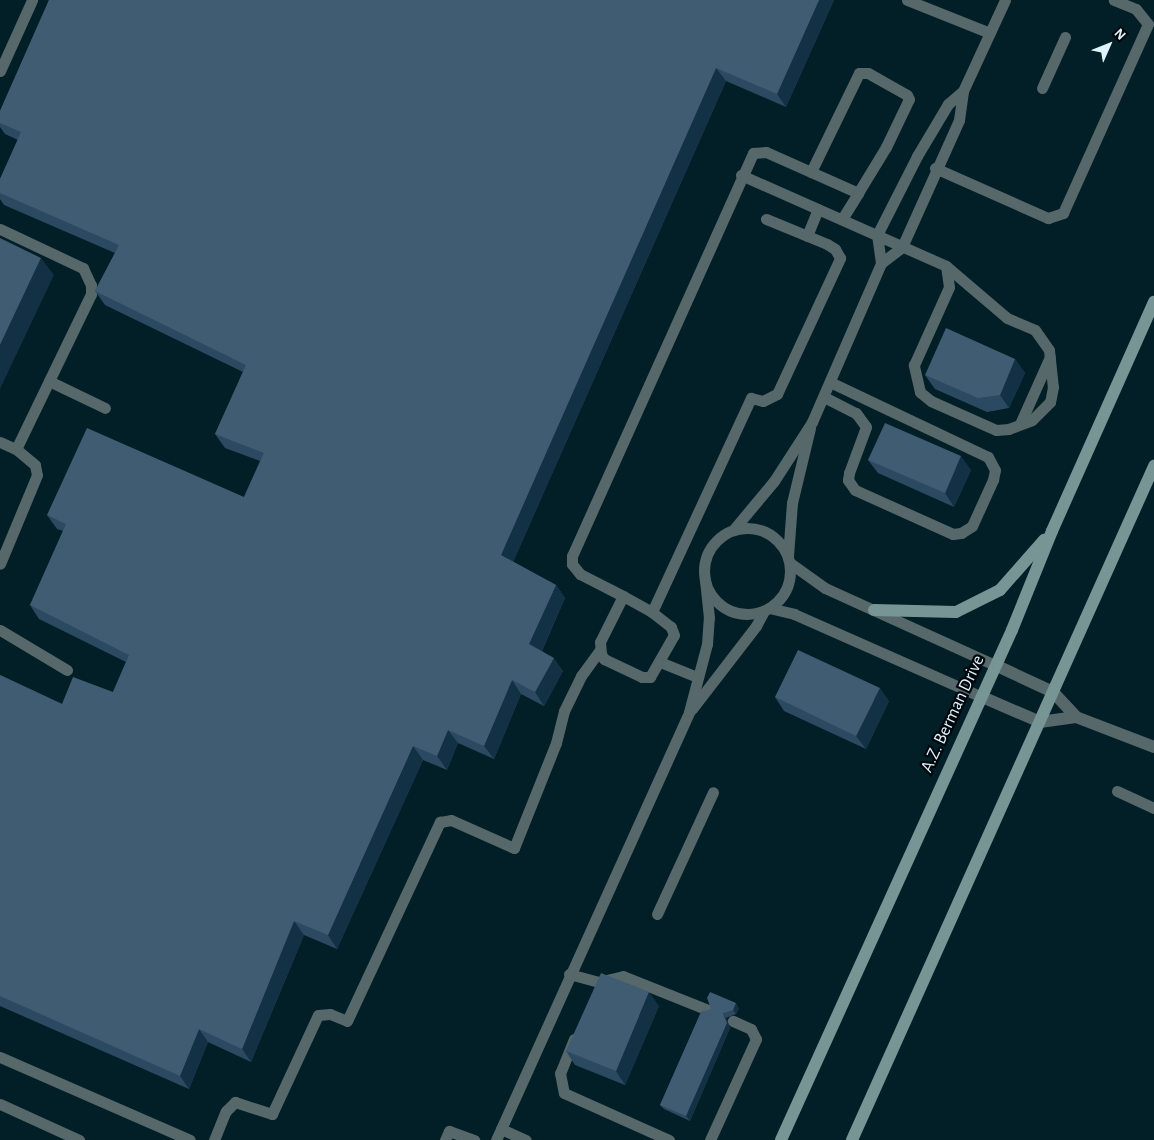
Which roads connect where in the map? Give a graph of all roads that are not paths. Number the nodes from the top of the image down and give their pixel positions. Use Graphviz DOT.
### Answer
graph roads {
  1 [pos="32,0"];
  2 [pos="907,0"];
  3 [pos="1005,0"];
  4 [pos="1114,0"];
  5 [pos="990,33"];
  6 [pos="1065,37"];
  7 [pos="0,71"];
  8 [pos="1042,88"];
  9 [pos="963,91"];
  10 [pos="935,168"];
  11 [pos="811,172"];
  12 [pos="742,175"];
  13 [pos="858,193"];
  14 [pos="818,209"];
  15 [pos="766,219"];
  16 [pos="842,220"];
  17 [pos="0,229"];
  18 [pos="877,235"];
  19 [pos="807,236"];
  20 [pos="902,246"];
  21 [pos="881,263"];
  22 [pos="946,266"];
  23 [pos="1154,302"];
  24 [pos="1050,357"];
  25 [pos="48,382"];
  26 [pos="830,382"];
  27 [pos="824,397"];
  28 [pos="105,408"];
  29 [pos="812,422"];
  30 [pos="1020,424"];
  31 [pos="0,442"];
  32 [pos="16,449"];
  33 [pos="1154,466"];
  34 [pos="734,529"];
  35 [pos="1052,531"];
  36 [pos="789,560"];
  37 [pos="0,564"];
  38 [pos="705,579"];
  39 [pos="623,596"];
  40 [pos="767,610"];
  41 [pos="874,610"];
  42 [pos="652,612"];
  43 [pos="0,630"];
  44 [pos="600,650"];
  45 [pos="660,662"];
  46 [pos="995,665"];
  47 [pos="67,670"];
  48 [pos="697,678"];
  49 [pos="1053,692"];
  50 [pos="980,696"];
  51 [pos="689,712"];
  52 [pos="1076,717"];
  53 [pos="1040,722"];
  54 [pos="1154,746"];
  55 [pos="1118,791"];
  56 [pos="712,792"];
  57 [pos="1154,808"];
  58 [pos="657,914"];
  59 [pos="570,974"];
  60 [pos="708,1010"];
  61 [pos="734,1021"];
  62 [pos="579,1026"];
  63 [pos="1,1059"];
  64 [pos="0,1104"];
  65 [pos="501,1129"];
  66 [pos="74,1139"];
  67 [pos="190,1140"];
  68 [pos="214,1140"];
  69 [pos="445,1140"];
  70 [pos="474,1140"];
  71 [pos="496,1140"];
  72 [pos="526,1140"];
  73 [pos="669,1140"];
  74 [pos="710,1140"];
  75 [pos="781,1140"];
  76 [pos="852,1140"];
  1 -- 7 [label="lane"];
  2 -- 5 [label="lane"];
  3 -- 5 [label="lane"];
  4 -- 10 [label="lane"];
  5 -- 9 [label="lane"];
  6 -- 8 [label="lane"];
  9 -- 10 [label="lane"];
  9 -- 18 [label="lane"];
  10 -- 20 [label="lane"];
  11 -- 12 [label="lane"];
  11 -- 13 [label="lane"];
  11 -- 13 [label="lane"];
  12 -- 14 [label="lane"];
  12 -- 39 [label="lane"];
  13 -- 16 [label="lane"];
  14 -- 16 [label="lane"];
  14 -- 19 [label="lane"];
  15 -- 19 [label="lane"];
  16 -- 18 [label="lane"];
  17 -- 25 [label="lane"];
  18 -- 20 [label="lane"];
  18 -- 21 [label="lane"];
  19 -- 42 [label="lane"];
  20 -- 21 [label="lane"];
  20 -- 22 [label="lane"];
  21 -- 26 [label="lane"];
  22 -- 24 [label="lane"];
  22 -- 30 [label="lane"];
  23 -- 35 [label="main road, A.Z. Berman Drive"];
  24 -- 30 [label="lane"];
  24 -- 30 [label="lane"];
  25 -- 28 [label="lane"];
  25 -- 32 [label="lane"];
  26 -- 27 [label="lane"];
  26 -- 27 [label="lane"];
  27 -- 29 [label="lane"];
  29 -- 34 [label="lane"];
  29 -- 36 [label="lane"];
  31 -- 32 [label="lane"];
  32 -- 37 [label="lane"];
  33 -- 49 [label="main road"];
  34 -- 36 [label="lane"];
  34 -- 38 [label="lane"];
  35 -- 41 [label="main road"];
  35 -- 46 [label="main road, A.Z. Berman Drive"];
  36 -- 40 [label="lane"];
  36 -- 41 [label="lane"];
  38 -- 40 [label="lane"];
  38 -- 48 [label="lane"];
  39 -- 42 [label="lane"];
  39 -- 44 [label="lane"];
  40 -- 50 [label="lane"];
  40 -- 51 [label="lane"];
  41 -- 46 [label="lane"];
  42 -- 45 [label="lane"];
  43 -- 47 [label="lane"];
  44 -- 45 [label="lane"];
  44 -- 68 [label="lane"];
  45 -- 48 [label="lane"];
  46 -- 49 [label="street"];
  46 -- 50 [label="main road, A.Z. Berman Drive"];
  48 -- 51 [label="lane"];
  49 -- 52 [label="street"];
  49 -- 53 [label="main road"];
  50 -- 53 [label="street"];
  50 -- 75 [label="main road, A.Z. Berman Drive"];
  51 -- 59 [label="lane"];
  52 -- 53 [label="street"];
  52 -- 54 [label="street"];
  53 -- 76 [label="main road"];
  55 -- 57 [label="lane"];
  56 -- 58 [label="lane"];
  59 -- 60 [label="lane"];
  59 -- 65 [label="lane"];
  61 -- 74 [label="lane"];
  62 -- 73 [label="lane"];
  63 -- 67 [label="lane"];
  64 -- 66 [label="lane"];
  65 -- 71 [label="lane"];
  65 -- 72 [label="lane"];
  69 -- 70 [label="lane"];
}
